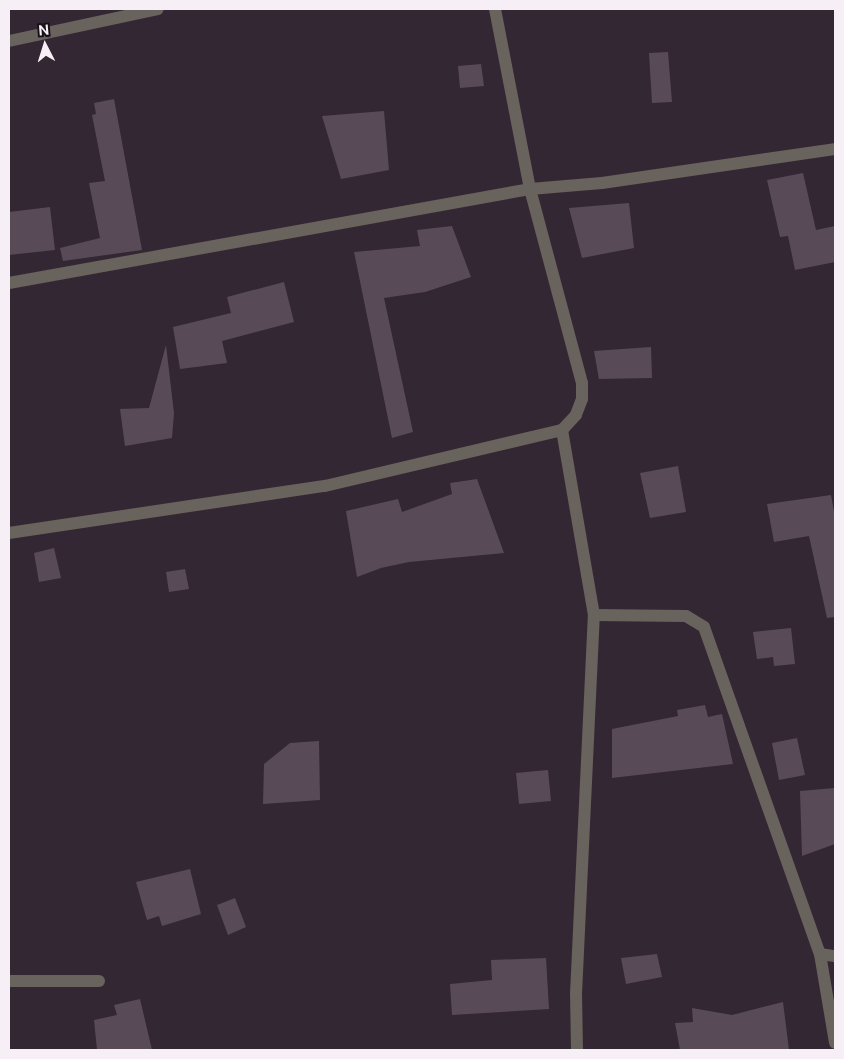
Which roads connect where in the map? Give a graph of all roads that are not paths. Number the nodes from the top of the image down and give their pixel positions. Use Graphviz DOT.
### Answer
graph roads {
  1 [pos="158,9"];
  2 [pos="495,9"];
  3 [pos="9,41"];
  4 [pos="835,149"];
  5 [pos="530,189"];
  6 [pos="9,283"];
  7 [pos="562,430"];
  8 [pos="9,533"];
  9 [pos="594,615"];
  10 [pos="820,954"];
  11 [pos="835,956"];
  12 [pos="9,981"];
  13 [pos="99,981"];
  14 [pos="835,1043"];
  15 [pos="577,1050"];
  1 -- 3 [label="street"];
  2 -- 5 [label="street"];
  4 -- 5 [label="street"];
  5 -- 6 [label="street"];
  5 -- 7 [label="street"];
  7 -- 8 [label="street"];
  7 -- 9 [label="street"];
  9 -- 10 [label="street"];
  9 -- 15 [label="street"];
  10 -- 11 [label="street"];
  10 -- 14 [label="street"];
  12 -- 13 [label="street"];
}
